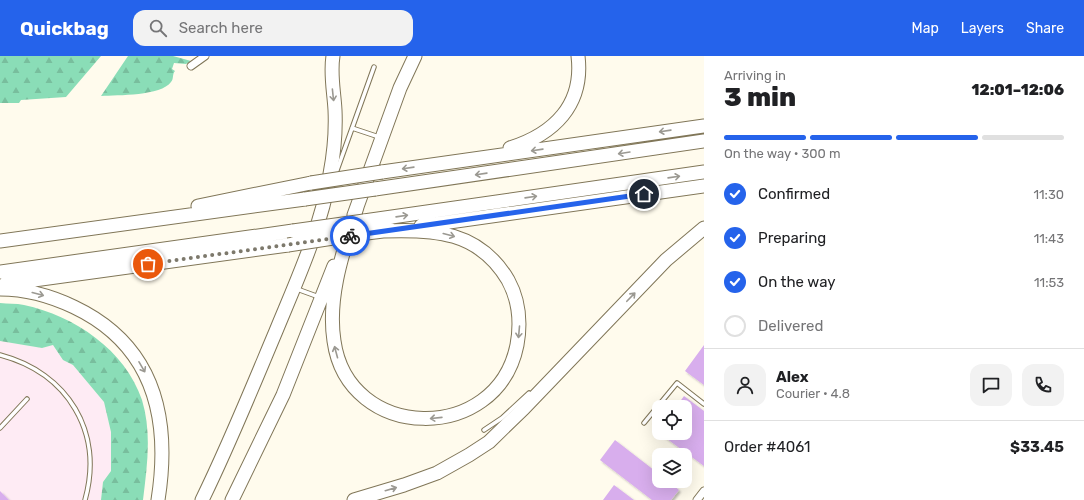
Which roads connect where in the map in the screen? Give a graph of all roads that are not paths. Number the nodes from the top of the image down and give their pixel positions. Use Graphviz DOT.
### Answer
graph roads {
  1 [pos="205,56"];
  2 [pos="333,56"];
  3 [pos="411,56"];
  4 [pos="415,56"];
  5 [pos="578,56"];
  6 [pos="192,66"];
  7 [pos="374,67"];
  8 [pos="396,99"];
  9 [pos="704,126"];
  10 [pos="352,128"];
  11 [pos="382,138"];
  12 [pos="704,141"];
  13 [pos="451,162"];
  14 [pos="704,172"];
  15 [pos="704,186"];
  16 [pos="357,207"];
  17 [pos="110,226"];
  18 [pos="704,228"];
  19 [pos="383,231"];
  20 [pos="0,241"];
  21 [pos="307,253"];
  22 [pos="0,272"];
  23 [pos="0,285"];
  24 [pos="294,288"];
  25 [pos="0,289"];
  26 [pos="322,298"];
  27 [pos="616,312"];
  28 [pos="0,355"];
  29 [pos="549,375"];
  30 [pos="532,390"];
  31 [pos="27,399"];
  32 [pos="704,404"];
  33 [pos="644,423"];
  34 [pos="0,428"];
  35 [pos="484,430"];
  36 [pos="704,491"];
  37 [pos="85,500"];
  38 [pos="158,500"];
  39 [pos="202,500"];
  40 [pos="232,500"];
  41 [pos="354,500"];
  42 [pos="697,500"];
  1 -- 6 [label="street"];
  2 -- 21 [label="highway, one-way"];
  3 -- 8 [label="lane"];
  4 -- 8 [label="highway"];
  5 -- 13 [label="highway"];
  7 -- 10 [label="lane"];
  8 -- 11 [label="highway"];
  9 -- 13 [label="highway, one-way"];
  10 -- 11 [label="lane"];
  10 -- 21 [label="lane"];
  11 -- 16 [label="highway"];
  12 -- 17 [label="highway, one-way, bridge"];
  13 -- 17 [label="highway, one-way, bridge"];
  22 -- 14 [label="highway, one-way, bridge"];
  15 -- 19 [label="highway"];
  19 -- 16 [label="highway, one-way"];
  16 -- 26 [label="highway"];
  17 -- 20 [label="highway"];
  27 -- 18 [label="highway, one-way"];
  19 -- 23 [label="highway, bridge"];
  21 -- 24 [label="highway"];
  24 -- 26 [label="lane"];
  24 -- 39 [label="highway"];
  25 -- 38 [label="highway, one-way"];
  26 -- 40 [label="highway"];
  27 -- 29 [label="lane"];
  41 -- 27 [label="highway, one-way"];
  28 -- 37 [label="lane"];
  30 -- 35 [label="lane"];
  31 -- 34 [label="lane"];
  32 -- 33 [label="lane"];
  36 -- 42 [label="street"];
}
